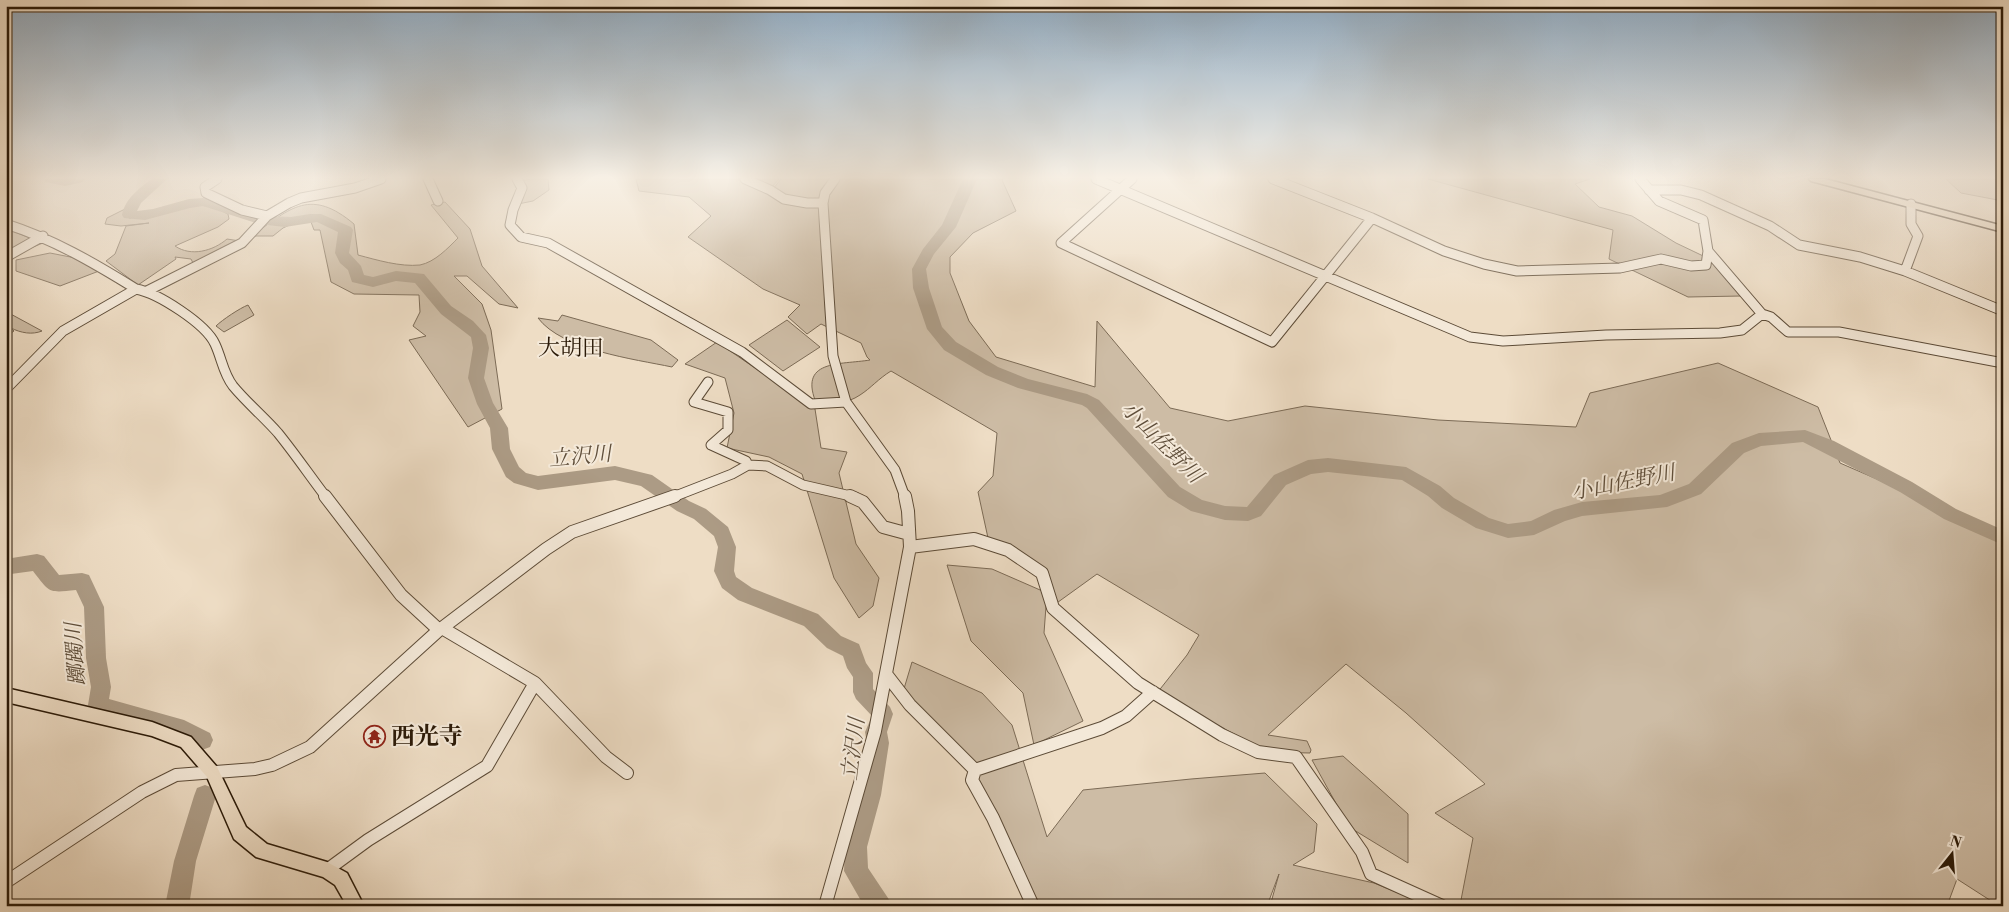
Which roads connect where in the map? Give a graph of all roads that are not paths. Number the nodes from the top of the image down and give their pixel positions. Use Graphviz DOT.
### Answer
graph roads {
  1 [pos="262,222"];
  2 [pos="510,222"];
  3 [pos="824,222"];
  4 [pos="1085,222"];
  5 [pos="1195,222"];
  6 [pos="1369,222"];
  7 [pos="1380,222"];
  8 [pos="1704,222"];
  9 [pos="1760,222"];
  10 [pos="1911,222"];
  11 [pos="1976,222"];
  12 [pos="6,224"];
  13 [pos="2003,229"];
  14 [pos="43,236"];
  15 [pos="1708,251"];
  16 [pos="6,257"];
  17 [pos="1905,271"];
  18 [pos="1325,276"];
  19 [pos="141,290"];
  20 [pos="2003,311"];
  21 [pos="1762,314"];
  22 [pos="2003,364"];
  23 [pos="708,382"];
  24 [pos="6,389"];
  25 [pos="846,402"];
  26 [pos="748,465"];
  27 [pos="909,534"];
  28 [pos="910,547"];
  29 [pos="440,629"];
  30 [pos="886,674"];
  31 [pos="535,683"];
  32 [pos="1153,692"];
  33 [pos="6,695"];
  34 [pos="975,770"];
  35 [pos="212,772"];
  36 [pos="627,773"];
  37 [pos="327,870"];
  38 [pos="6,882"];
  39 [pos="356,906"];
  40 [pos="825,906"];
  41 [pos="1033,906"];
  42 [pos="1442,906"];
  1 -- 19 [label="street"];
  2 -- 25 [label="street"];
  3 -- 25 [label="street"];
  4 -- 18 [label="street"];
  5 -- 18 [label="street"];
  6 -- 18 [label="street"];
  7 -- 15 [label="street"];
  8 -- 15 [label="street"];
  9 -- 17 [label="street"];
  10 -- 17 [label="street"];
  11 -- 13 [label="main road"];
  12 -- 14 [label="street"];
  14 -- 16 [label="street"];
  14 -- 19 [label="street"];
  15 -- 21 [label="street"];
  17 -- 20 [label="street"];
  18 -- 21 [label="street"];
  19 -- 24 [label="street"];
  19 -- 29 [label="street"];
  21 -- 22 [label="street"];
  23 -- 26 [label="street"];
  25 -- 27 [label="street"];
  26 -- 27 [label="street"];
  26 -- 29 [label="street"];
  27 -- 28 [label="street"];
  28 -- 30 [label="street"];
  28 -- 32 [label="street"];
  29 -- 31 [label="street"];
  29 -- 35 [label="street"];
  30 -- 34 [label="street"];
  30 -- 40 [label="street"];
  31 -- 36 [label="street"];
  31 -- 37 [label="street"];
  32 -- 34 [label="street"];
  32 -- 42 [label="street"];
  33 -- 35 [label="main road"];
  34 -- 41 [label="street"];
  35 -- 37 [label="main road"];
  35 -- 38 [label="street"];
  37 -- 39 [label="main road"];
}
